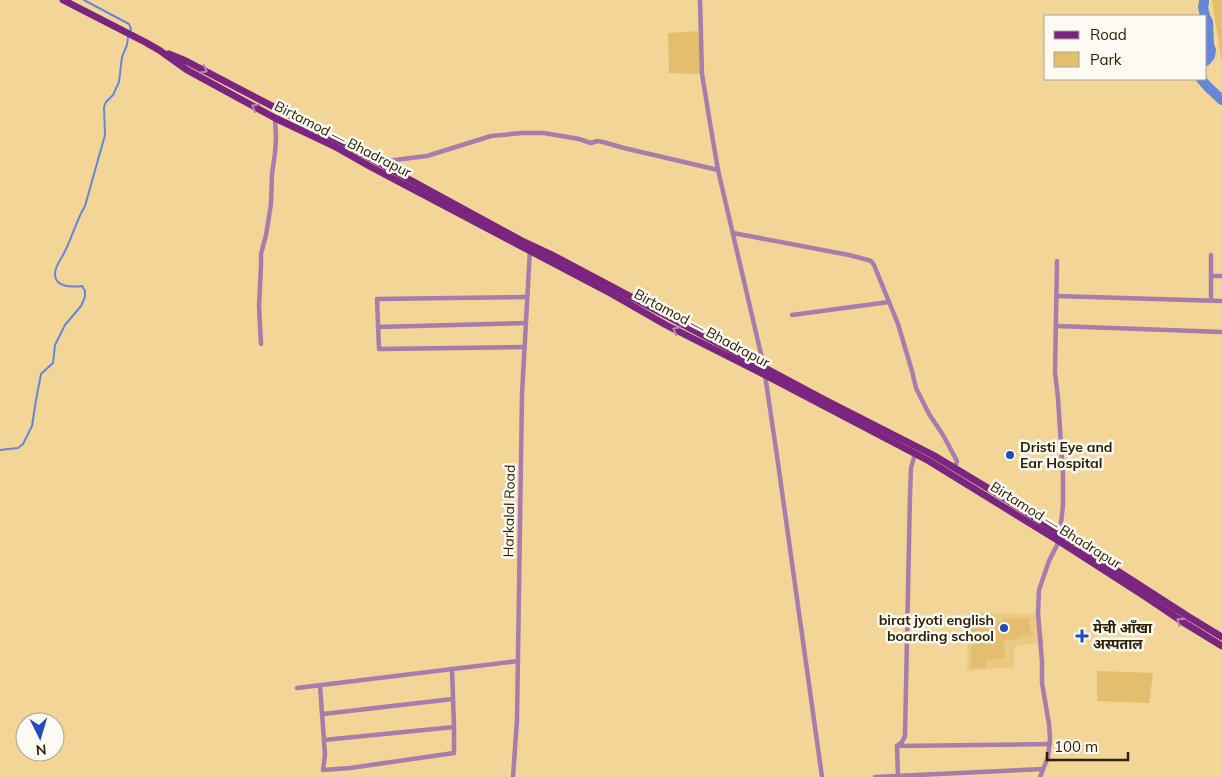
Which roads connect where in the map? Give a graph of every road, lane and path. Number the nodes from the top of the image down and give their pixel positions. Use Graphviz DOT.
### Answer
graph roads {
  1 [pos="63,0"];
  2 [pos="700,0"];
  3 [pos="159,50"];
  4 [pos="274,118"];
  5 [pos="374,165"];
  6 [pos="718,170"];
  7 [pos="733,233"];
  8 [pos="531,248"];
  9 [pos="1211,255"];
  10 [pos="1057,261"];
  11 [pos="1211,276"];
  12 [pos="1222,276"];
  13 [pos="1057,296"];
  14 [pos="527,298"];
  15 [pos="1211,301"];
  16 [pos="1222,301"];
  17 [pos="889,302"];
  18 [pos="792,315"];
  19 [pos="526,323"];
  20 [pos="1056,326"];
  21 [pos="378,327"];
  22 [pos="1222,332"];
  23 [pos="261,344"];
  24 [pos="525,347"];
  25 [pos="764,371"];
  26 [pos="915,454"];
  27 [pos="955,468"];
  28 [pos="966,479"];
  29 [pos="1059,533"];
  30 [pos="1059,541"];
  31 [pos="1149,595"];
  32 [pos="1222,637"];
  33 [pos="1222,646"];
  34 [pos="518,661"];
  35 [pos="452,669"];
  36 [pos="320,685"];
  37 [pos="297,688"];
  38 [pos="452,699"];
  39 [pos="322,714"];
  40 [pos="454,727"];
  41 [pos="324,740"];
  42 [pos="1050,744"];
  43 [pos="897,746"];
  44 [pos="1043,770"];
  45 [pos="898,776"];
  46 [pos="513,777"];
  47 [pos="822,777"];
  48 [pos="875,777"];
  49 [pos="1040,777"];
  1 -- 3 [label="main road, Birtamod — Bhadrapur"];
  2 -- 6 [label="street"];
  4 -- 3 [label="main road, Birtamod — Bhadrapur, one-way"];
  3 -- 5 [label="main road, Birtamod — Bhadrapur, one-way"];
  4 -- 5 [label="main road, Birtamod — Bhadrapur"];
  4 -- 23 [label="street"];
  5 -- 6 [label="street"];
  5 -- 8 [label="main road, Birtamod — Bhadrapur"];
  6 -- 7 [label="street"];
  7 -- 17 [label="street"];
  7 -- 25 [label="street"];
  8 -- 14 [label="street, Harkalal Road"];
  8 -- 25 [label="main road, Birtamod — Bhadrapur"];
  9 -- 11 [label="street"];
  10 -- 13 [label="street"];
  11 -- 12 [label="street"];
  11 -- 15 [label="street"];
  13 -- 15 [label="street"];
  13 -- 20 [label="street"];
  14 -- 19 [label="street, Harkalal Road"];
  14 -- 21 [label="street"];
  15 -- 16 [label="street"];
  17 -- 18 [label="street"];
  17 -- 27 [label="street"];
  19 -- 21 [label="street"];
  19 -- 24 [label="street, Harkalal Road"];
  20 -- 22 [label="street"];
  20 -- 29 [label="street"];
  21 -- 24 [label="street"];
  24 -- 34 [label="street, Harkalal Road"];
  25 -- 26 [label="main road, Birtamod — Bhadrapur"];
  25 -- 27 [label="main road, Birtamod — Bhadrapur"];
  25 -- 47 [label="street"];
  26 -- 28 [label="main road, Birtamod — Bhadrapur"];
  26 -- 43 [label="street"];
  27 -- 28 [label="main road, Birtamod — Bhadrapur"];
  28 -- 29 [label="main road, Birtamod — Bhadrapur"];
  28 -- 30 [label="main road, Birtamod — Bhadrapur"];
  29 -- 30 [label="street"];
  29 -- 31 [label="main road, Birtamod — Bhadrapur"];
  30 -- 31 [label="main road, Birtamod — Bhadrapur"];
  30 -- 42 [label="street"];
  31 -- 32 [label="main road, Birtamod — Bhadrapur"];
  33 -- 31 [label="main road, Birtamod — Bhadrapur, one-way"];
  34 -- 35 [label="street"];
  34 -- 46 [label="street, Harkalal Road"];
  35 -- 36 [label="street"];
  35 -- 38 [label="street"];
  36 -- 37 [label="street"];
  36 -- 39 [label="street"];
  38 -- 39 [label="street"];
  38 -- 40 [label="street"];
  39 -- 41 [label="street"];
  40 -- 41 [label="street"];
  40 -- 41 [label="street"];
  42 -- 43 [label="street"];
  42 -- 44 [label="street"];
  43 -- 45 [label="street"];
  44 -- 45 [label="street"];
  44 -- 49 [label="street"];
  45 -- 48 [label="street"];
}
